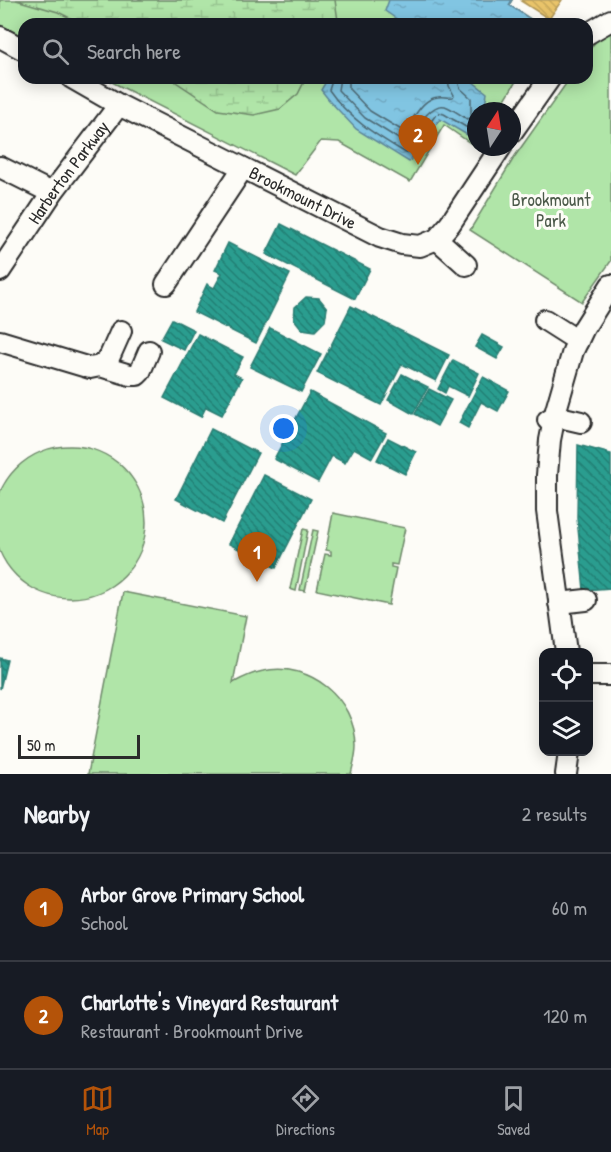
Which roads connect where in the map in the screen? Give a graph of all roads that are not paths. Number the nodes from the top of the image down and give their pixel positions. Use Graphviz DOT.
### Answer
graph roads {
  1 [pos="611,20"];
  2 [pos="593,30"];
  3 [pos="0,37"];
  4 [pos="18,47"];
  5 [pos="82,84"];
  6 [pos="546,84"];
  7 [pos="118,105"];
  8 [pos="521,119"];
  9 [pos="495,156"];
  10 [pos="0,167"];
  11 [pos="243,168"];
  12 [pos="52,194"];
  13 [pos="437,239"];
  14 [pos="466,265"];
  15 [pos="0,272"];
  16 [pos="166,284"];
  17 [pos="611,285"];
  18 [pos="545,320"];
  19 [pos="121,331"];
  20 [pos="0,341"];
  21 [pos="578,341"];
  22 [pos="149,351"];
  23 [pos="100,366"];
  24 [pos="551,418"];
  25 [pos="581,422"];
  26 [pos="586,600"];
  27 [pos="559,603"];
  28 [pos="565,648"];
  29 [pos="593,675"];
  30 [pos="611,675"];
  31 [pos="568,756"];
  32 [pos="566,774"];
  1 -- 2 [label="street"];
  3 -- 4 [label="street"];
  5 -- 7 [label="street, Brookmount Drive"];
  6 -- 8 [label="street"];
  7 -- 11 [label="street, Brookmount Drive"];
  7 -- 12 [label="street, Harberton Parkway"];
  9 -- 13 [label="street"];
  10 -- 12 [label="street"];
  11 -- 13 [label="street, Brookmount Drive"];
  11 -- 16 [label="street"];
  12 -- 15 [label="street, Harberton Parkway"];
  13 -- 14 [label="street"];
  17 -- 21 [label="street"];
  18 -- 21 [label="street"];
  19 -- 23 [label="street"];
  20 -- 23 [label="street"];
  21 -- 24 [label="street"];
  22 -- 23 [label="street"];
  24 -- 25 [label="street"];
  24 -- 27 [label="street"];
  26 -- 27 [label="street"];
  27 -- 28 [label="street"];
  29 -- 30 [label="street"];
  31 -- 32 [label="street"];
}
